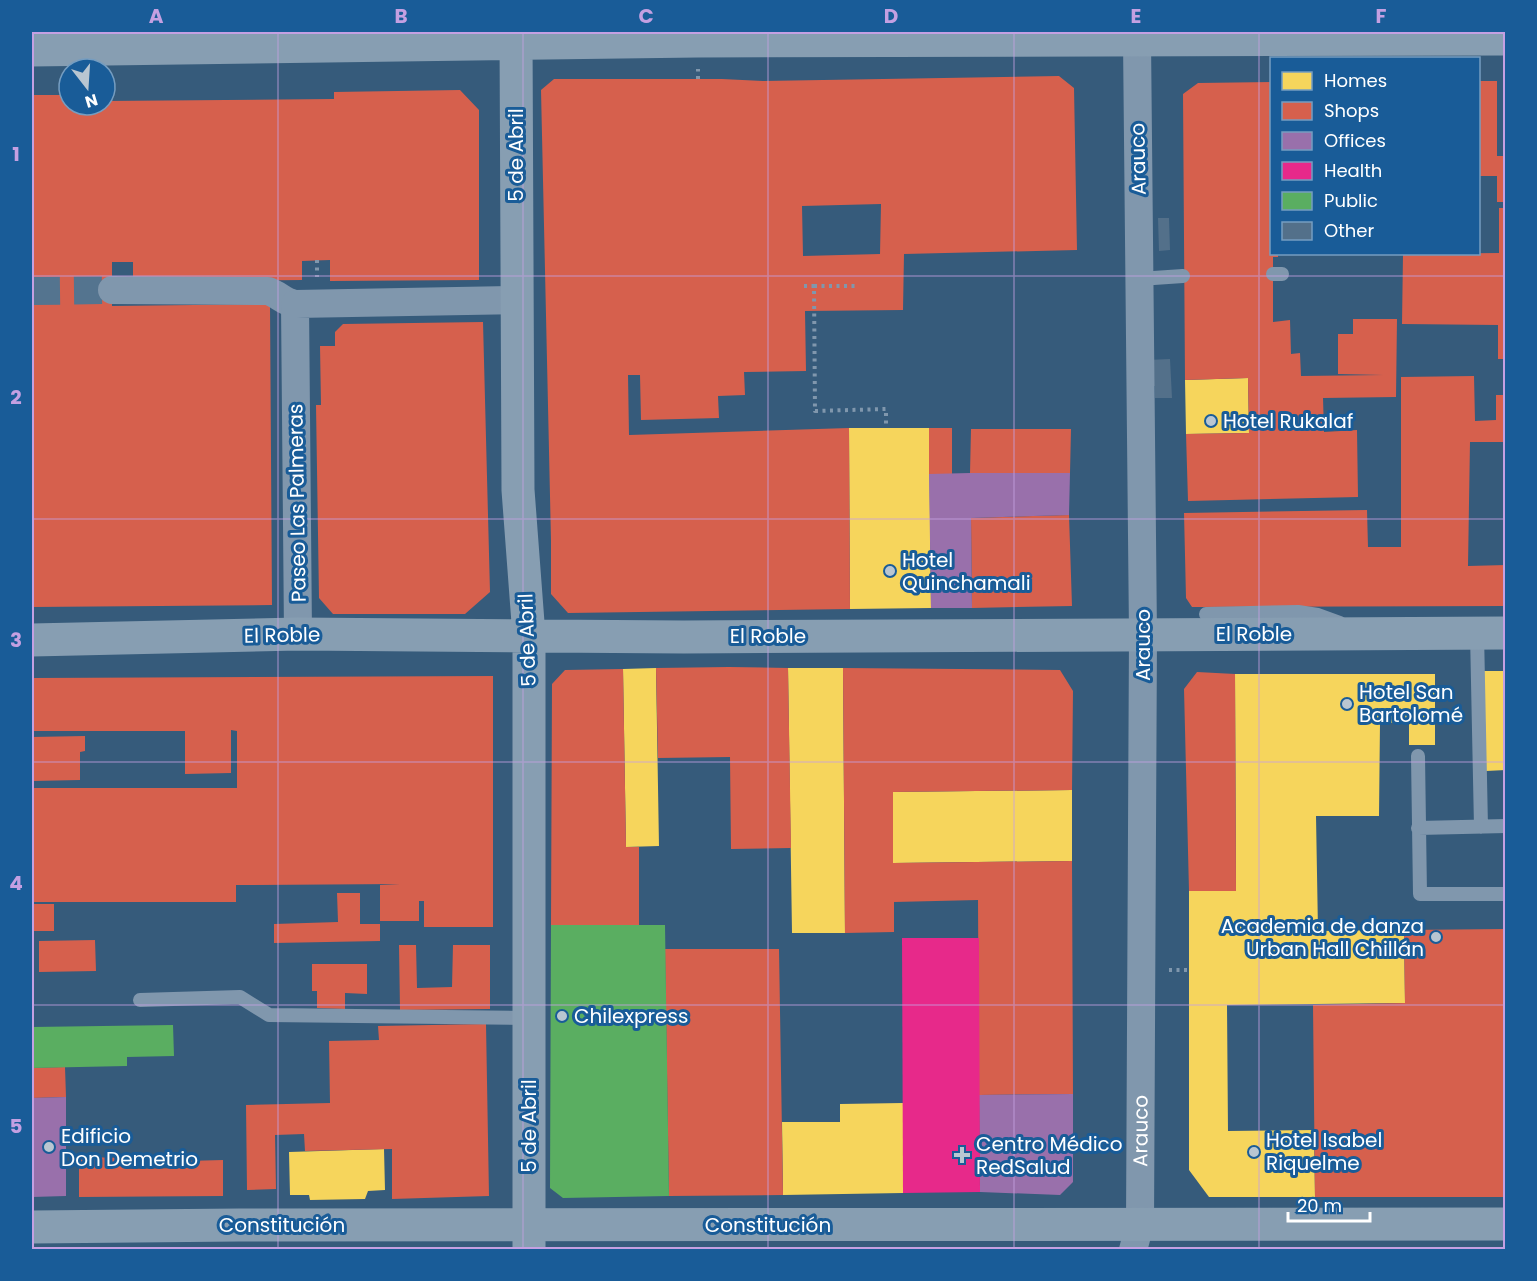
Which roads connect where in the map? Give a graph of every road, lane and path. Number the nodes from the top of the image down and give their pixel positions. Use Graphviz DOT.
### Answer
graph roads {
  1 [pos="1136,34"];
  2 [pos="1201,36"];
  3 [pos="1327,36"];
  4 [pos="516,37"];
  5 [pos="1506,39"];
  6 [pos="32,50"];
  7 [pos="1183,276"];
  8 [pos="1139,279"];
  9 [pos="804,286"];
  10 [pos="814,286"];
  11 [pos="857,286"];
  12 [pos="112,290"];
  13 [pos="517,300"];
  14 [pos="295,304"];
  15 [pos="886,428"];
  16 [pos="1206,614"];
  17 [pos="1491,633"];
  18 [pos="298,634"];
  19 [pos="1364,634"];
  20 [pos="1143,635"];
  21 [pos="529,636"];
  22 [pos="32,640"];
  23 [pos="1418,756"];
  24 [pos="1506,826"];
  25 [pos="1481,827"];
  26 [pos="1418,828"];
  27 [pos="1506,894"];
  28 [pos="140,1000"];
  29 [pos="529,1018"];
  30 [pos="1506,1224"];
  31 [pos="32,1227"];
  32 [pos="529,1237"];
  33 [pos="1136,1237"];
  1 -- 2 [label="street"];
  1 -- 4 [label="street"];
  1 -- 8 [label="street, Arauco"];
  2 -- 3 [label="street"];
  3 -- 5 [label="street"];
  4 -- 6 [label="street"];
  4 -- 13 [label="street, 5 de Abril"];
  7 -- 8 [label="lane"];
  8 -- 20 [label="street, Arauco"];
  9 -- 10 [label="path"];
  10 -- 11 [label="path"];
  10 -- 15 [label="path"];
  12 -- 14 [label="street"];
  13 -- 14 [label="street"];
  13 -- 21 [label="street, 5 de Abril"];
  14 -- 18 [label="street, Paseo Las Palmeras"];
  16 -- 19 [label="lane"];
  17 -- 19 [label="street, El Roble"];
  17 -- 25 [label="lane"];
  18 -- 21 [label="street, El Roble"];
  18 -- 22 [label="street, El Roble"];
  19 -- 20 [label="street, El Roble"];
  20 -- 21 [label="street, El Roble"];
  20 -- 33 [label="street, Arauco"];
  21 -- 29 [label="street, 5 de Abril"];
  23 -- 26 [label="lane"];
  24 -- 25 [label="lane"];
  25 -- 26 [label="lane"];
  26 -- 27 [label="lane"];
  28 -- 29 [label="lane"];
  29 -- 32 [label="street, 5 de Abril"];
  30 -- 33 [label="street, Constitución"];
  31 -- 32 [label="street, Constitución"];
  32 -- 33 [label="street, Constitución"];
}
